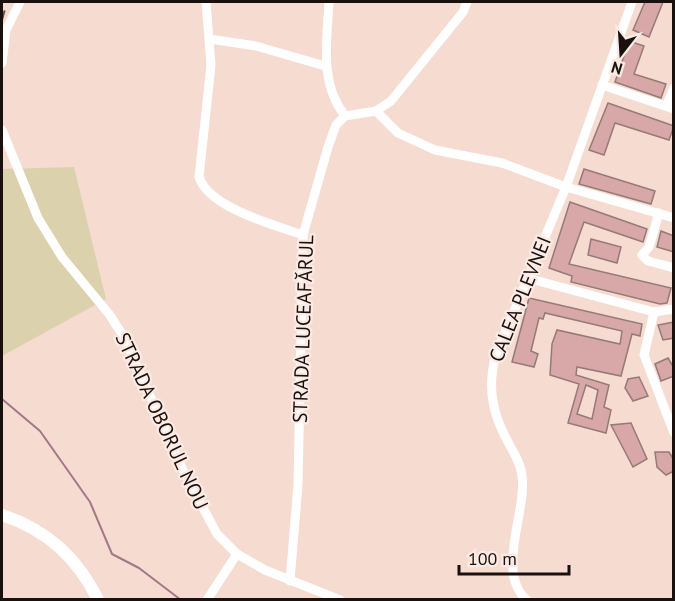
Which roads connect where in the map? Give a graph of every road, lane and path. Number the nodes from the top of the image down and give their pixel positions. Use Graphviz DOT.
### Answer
graph roads {
  1 [pos="20,2"];
  2 [pos="206,2"];
  3 [pos="329,2"];
  4 [pos="467,2"];
  5 [pos="632,2"];
  6 [pos="210,39"];
  7 [pos="2,63"];
  8 [pos="325,66"];
  9 [pos="602,85"];
  10 [pos="674,88"];
  11 [pos="670,108"];
  12 [pos="376,111"];
  13 [pos="345,116"];
  14 [pos="2,130"];
  15 [pos="566,187"];
  16 [pos="659,213"];
  17 [pos="674,218"];
  18 [pos="303,235"];
  19 [pos="674,268"];
  20 [pos="527,279"];
  21 [pos="674,309"];
  22 [pos="654,312"];
  23 [pos="674,433"];
  24 [pos="2,515"];
  25 [pos="237,554"];
  26 [pos="290,581"];
  27 [pos="98,600"];
  28 [pos="207,600"];
  29 [pos="340,600"];
  30 [pos="527,600"];
  1 -- 7 [label="street"];
  2 -- 6 [label="street"];
  3 -- 8 [label="street"];
  4 -- 12 [label="street"];
  5 -- 9 [label="street, CALEA PLEVNEI"];
  6 -- 8 [label="street"];
  6 -- 18 [label="street"];
  8 -- 13 [label="street"];
  9 -- 11 [label="street"];
  9 -- 15 [label="street, CALEA PLEVNEI"];
  10 -- 11 [label="street"];
  12 -- 13 [label="street"];
  12 -- 15 [label="street"];
  13 -- 18 [label="street, STRADA LUCEAFĂRUL"];
  14 -- 25 [label="street, STRADA OBORUL NOU"];
  15 -- 16 [label="street"];
  15 -- 20 [label="street, CALEA PLEVNEI"];
  16 -- 17 [label="street"];
  16 -- 19 [label="street"];
  18 -- 26 [label="street, STRADA LUCEAFĂRUL"];
  20 -- 22 [label="street"];
  20 -- 30 [label="street, CALEA PLEVNEI"];
  21 -- 22 [label="street"];
  22 -- 23 [label="street"];
  24 -- 27 [label="main road"];
  25 -- 26 [label="street, STRADA OBORUL NOU"];
  25 -- 28 [label="street"];
  26 -- 29 [label="street, STRADA OBORUL NOU"];
}
